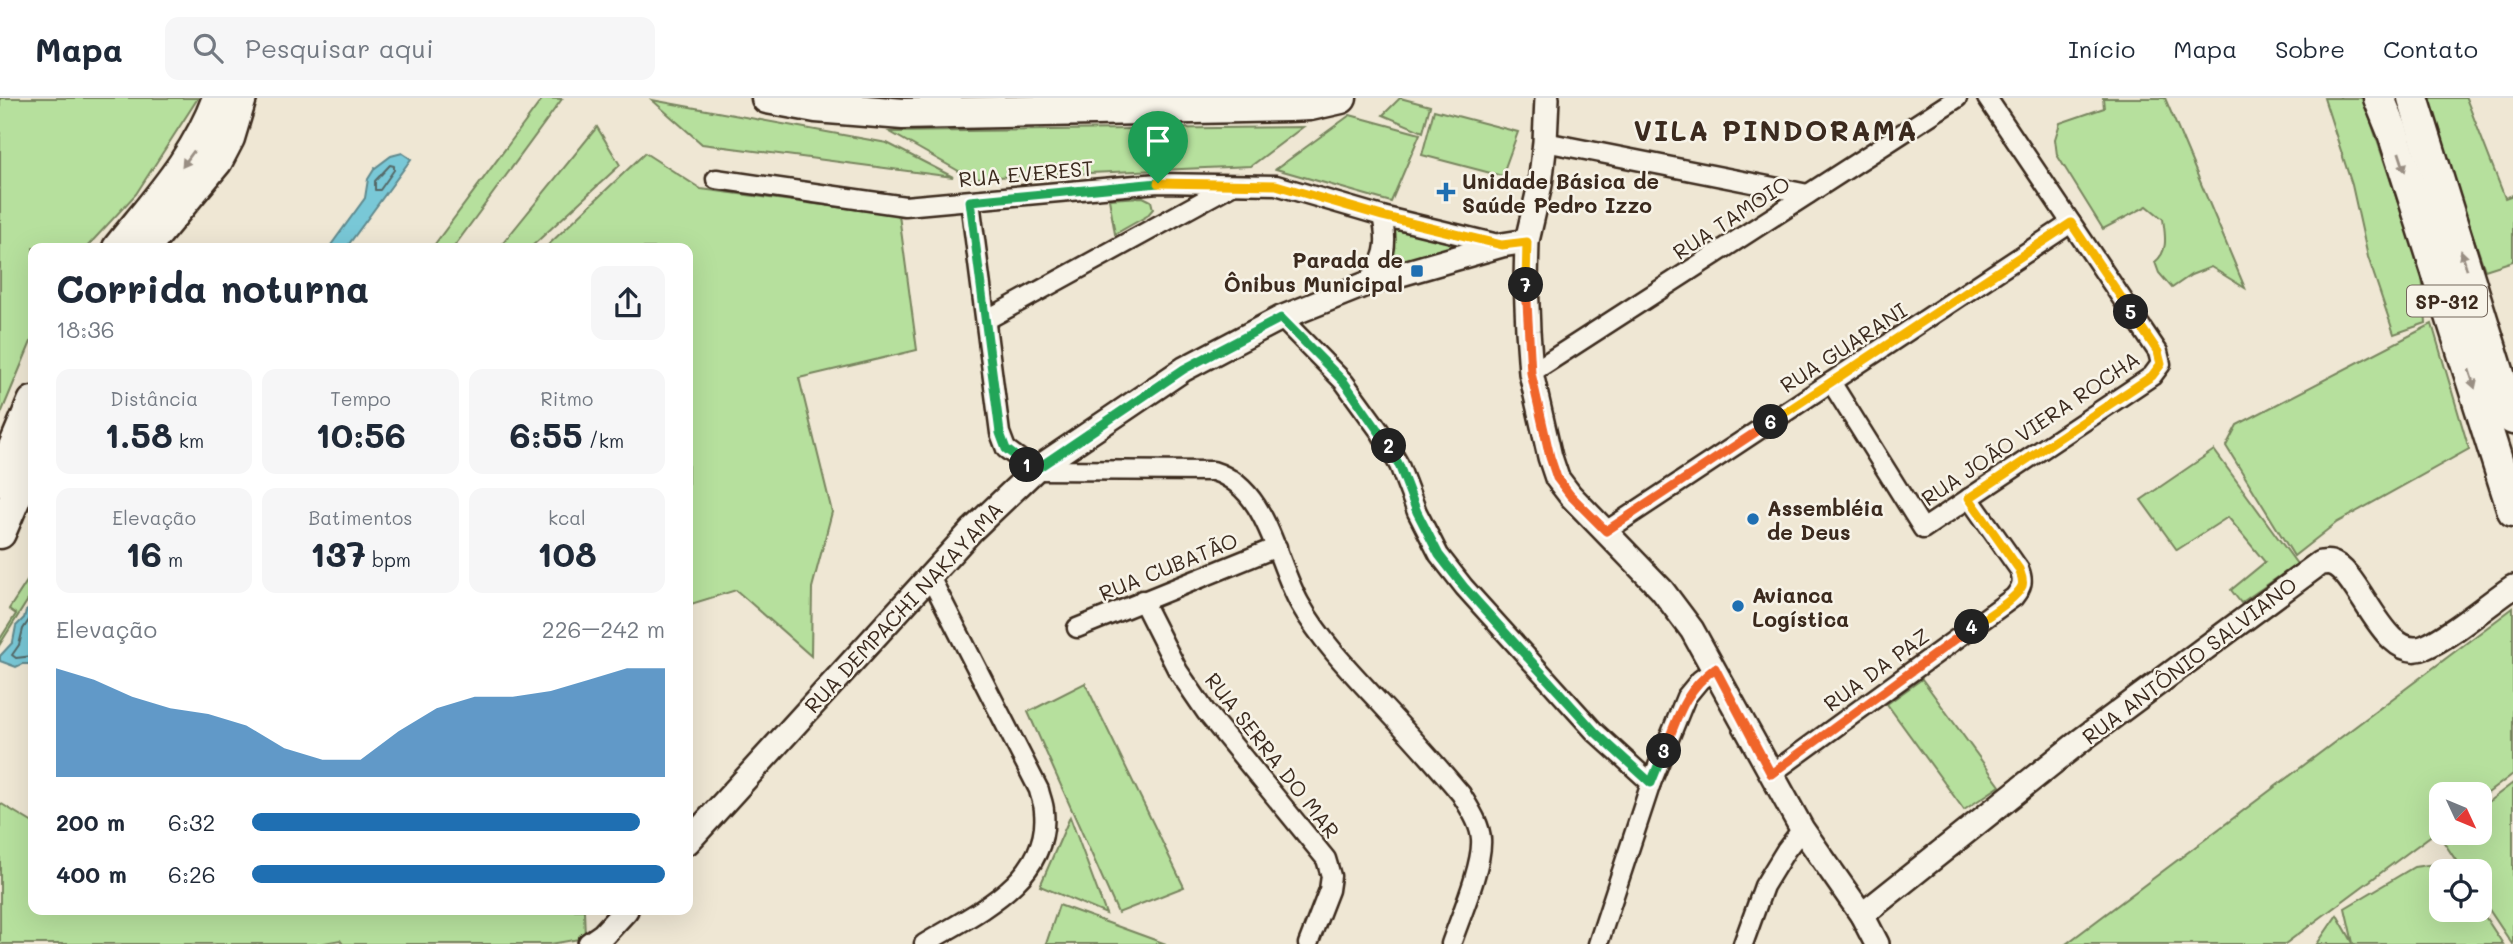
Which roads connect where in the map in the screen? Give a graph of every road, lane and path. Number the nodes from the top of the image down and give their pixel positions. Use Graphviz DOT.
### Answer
graph roads {
  1 [pos="218,98"];
  2 [pos="241,98"];
  3 [pos="767,98"];
  4 [pos="891,98"];
  5 [pos="978,98"];
  6 [pos="1341,98"];
  7 [pos="1546,98"];
  8 [pos="1956,98"];
  9 [pos="1987,98"];
  10 [pos="2379,98"];
  11 [pos="2413,98"];
  12 [pos="1545,142"];
  13 [pos="716,178"];
  14 [pos="1235,184"];
  15 [pos="1808,194"];
  16 [pos="970,201"];
  17 [pos="1382,216"];
  18 [pos="2071,223"];
  19 [pos="1527,242"];
  20 [pos="122,243"];
  21 [pos="149,243"];
  22 [pos="1502,245"];
  23 [pos="1366,284"];
  24 [pos="1281,318"];
  25 [pos="986,320"];
  26 [pos="1531,373"];
  27 [pos="1831,382"];
  28 [pos="28,414"];
  29 [pos="2513,419"];
  30 [pos="28,468"];
  31 [pos="1035,470"];
  32 [pos="0,480"];
  33 [pos="1969,498"];
  34 [pos="2512,508"];
  35 [pos="1606,531"];
  36 [pos="0,533"];
  37 [pos="1277,547"];
  38 [pos="929,575"];
  39 [pos="2513,587"];
  40 [pos="1142,600"];
  41 [pos="1077,628"];
  42 [pos="1715,668"];
  43 [pos="1771,774"];
  44 [pos="1651,783"];
  45 [pos="1802,829"];
  46 [pos="693,836"];
  47 [pos="621,915"];
  48 [pos="1861,915"];
  49 [pos="590,944"];
  50 [pos="924,944"];
  51 [pos="1308,944"];
  52 [pos="1451,944"];
  53 [pos="1598,944"];
  54 [pos="1743,944"];
  55 [pos="1877,944"];
  1 -- 20 [label="main road, one-way"];
  2 -- 21 [label="main road"];
  3 -- 6 [label="main road"];
  4 -- 5 [label="main road"];
  7 -- 12 [label="street"];
  8 -- 15 [label="street, RUA TAMOIO"];
  9 -- 18 [label="street"];
  10 -- 34 [label="main road, SP-312, one-way"];
  29 -- 11 [label="main road, SP-312, one-way"];
  12 -- 15 [label="street"];
  12 -- 19 [label="street"];
  13 -- 16 [label="street, RUA EVEREST"];
  14 -- 16 [label="street, RUA EVEREST"];
  14 -- 17 [label="street, RUA EVEREST"];
  14 -- 25 [label="street"];
  15 -- 26 [label="street, RUA TAMOIO"];
  16 -- 25 [label="street"];
  17 -- 22 [label="street, RUA EVEREST"];
  17 -- 23 [label="street"];
  18 -- 27 [label="street, RUA GUARANI"];
  18 -- 33 [label="street, RUA JOÃO VIERA ROCHA"];
  19 -- 22 [label="street, RUA DEMPACHI NAKAYAMA"];
  19 -- 26 [label="street"];
  22 -- 23 [label="street, RUA DEMPACHI NAKAYAMA"];
  23 -- 24 [label="street, RUA DEMPACHI NAKAYAMA"];
  24 -- 31 [label="street, RUA DEMPACHI NAKAYAMA"];
  24 -- 44 [label="street"];
  25 -- 31 [label="street"];
  26 -- 35 [label="street"];
  27 -- 33 [label="street, RUA JOÃO VIERA ROCHA"];
  27 -- 35 [label="street, RUA GUARANI"];
  28 -- 32 [label="main road"];
  30 -- 36 [label="main road"];
  31 -- 37 [label="street"];
  31 -- 38 [label="street, RUA DEMPACHI NAKAYAMA"];
  33 -- 43 [label="street, RUA DA PAZ"];
  35 -- 42 [label="street"];
  37 -- 40 [label="street, RUA CUBATÃO"];
  37 -- 52 [label="street"];
  38 -- 46 [label="street, RUA DEMPACHI NAKAYAMA"];
  38 -- 50 [label="street"];
  39 -- 48 [label="street, RUA ANTÔNIO SALVIANO"];
  40 -- 41 [label="street, RUA CUBATÃO"];
  40 -- 51 [label="street, RUA SERRA DO MAR"];
  42 -- 43 [label="street"];
  42 -- 44 [label="street"];
  43 -- 45 [label="street"];
  44 -- 53 [label="street"];
  45 -- 48 [label="street"];
  45 -- 54 [label="street"];
  47 -- 49 [label="street"];
  48 -- 55 [label="street"];
}
